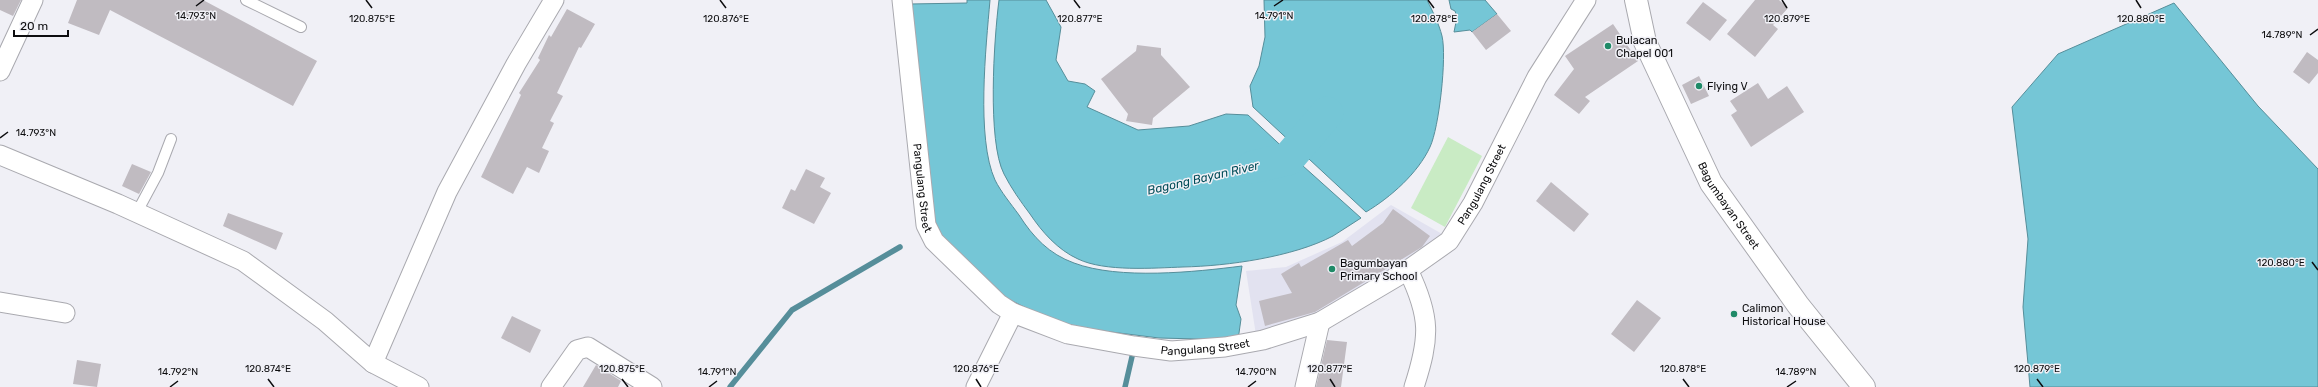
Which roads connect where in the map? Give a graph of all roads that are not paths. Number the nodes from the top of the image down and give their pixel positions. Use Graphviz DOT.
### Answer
graph roads {
  1 [pos="33,0"];
  2 [pos="246,0"];
  3 [pos="554,0"];
  4 [pos="902,0"];
  5 [pos="1586,0"];
  6 [pos="1636,0"];
  7 [pos="301,27"];
  8 [pos="0,71"];
  9 [pos="171,139"];
  10 [pos="0,155"];
  11 [pos="136,214"];
  12 [pos="1408,270"];
  13 [pos="0,302"];
  14 [pos="65,313"];
  15 [pos="1013,314"];
  16 [pos="1320,322"];
  17 [pos="373,363"];
  18 [pos="419,387"];
  19 [pos="551,387"];
  20 [pos="652,387"];
  21 [pos="976,387"];
  22 [pos="1305,387"];
  23 [pos="1414,387"];
  24 [pos="1864,387"];
  1 -- 8 [label="street"];
  2 -- 7 [label="lane"];
  3 -- 17 [label="street"];
  4 -- 15 [label="street, Pangulang Street"];
  5 -- 12 [label="street, Pangulang Street"];
  6 -- 24 [label="main road, Bagumbayan Street"];
  9 -- 11 [label="lane"];
  10 -- 11 [label="street"];
  11 -- 17 [label="street"];
  12 -- 16 [label="street, Pangulang Street"];
  12 -- 23 [label="street"];
  13 -- 14 [label="street"];
  15 -- 16 [label="street, Pangulang Street"];
  15 -- 21 [label="street"];
  16 -- 22 [label="street"];
  17 -- 18 [label="street"];
  19 -- 20 [label="street"];
}
